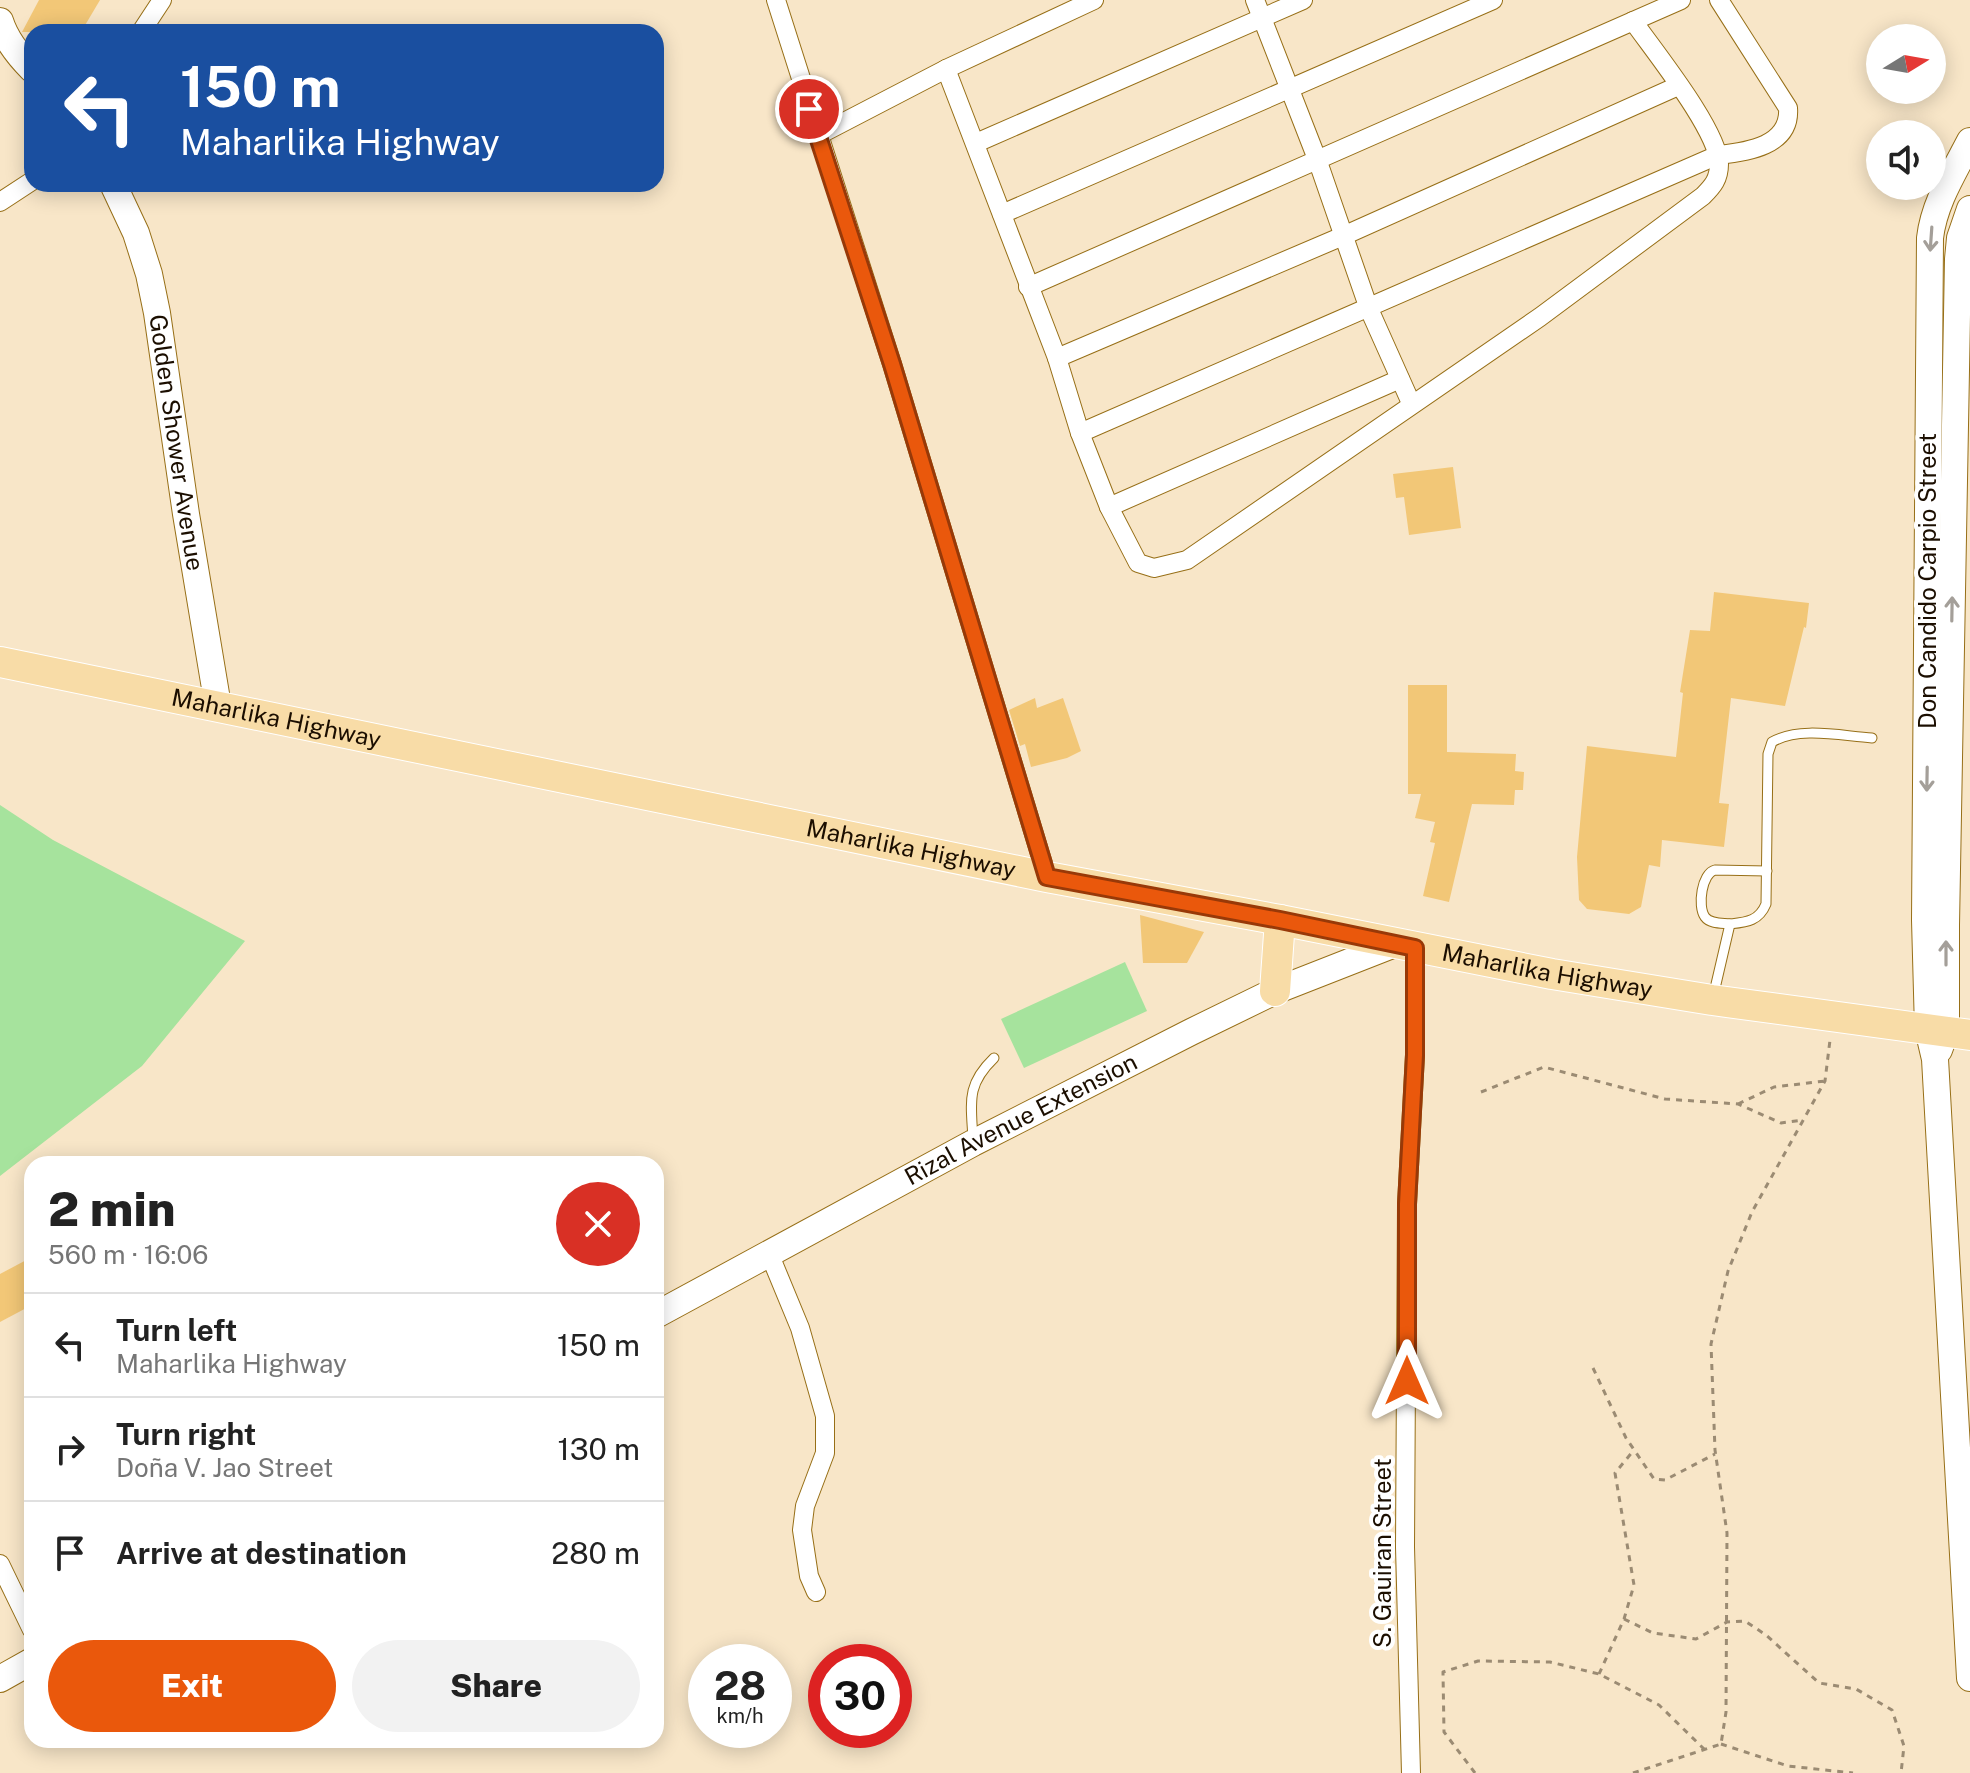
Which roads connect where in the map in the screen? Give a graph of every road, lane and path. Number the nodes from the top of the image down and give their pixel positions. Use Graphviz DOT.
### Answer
graph roads {
  1 [pos="162,0"];
  2 [pos="776,0"];
  3 [pos="1094,0"];
  4 [pos="1303,0"];
  5 [pos="1493,0"];
  6 [pos="1681,0"];
  7 [pos="1719,0"];
  8 [pos="1258,9"];
  9 [pos="0,21"];
  10 [pos="1633,21"];
  11 [pos="146,24"];
  12 [pos="24,62"];
  13 [pos="946,69"];
  14 [pos="1678,86"];
  15 [pos="1290,89"];
  16 [pos="817,136"];
  17 [pos="1970,141"];
  18 [pos="976,143"];
  19 [pos="1718,155"];
  20 [pos="1317,159"];
  21 [pos="24,186"];
  22 [pos="117,192"];
  23 [pos="0,202"];
  24 [pos="1970,209"];
  25 [pos="1002,214"];
  26 [pos="1343,236"];
  27 [pos="1028,287"];
  28 [pos="1369,309"];
  29 [pos="1057,358"];
  30 [pos="1400,379"];
  31 [pos="1411,403"];
  32 [pos="1080,433"];
  33 [pos="1109,507"];
  34 [pos="0,662"];
  35 [pos="218,706"];
  36 [pos="1872,738"];
  37 [pos="1767,871"];
  38 [pos="1047,877"];
  39 [pos="1280,920"];
  40 [pos="1730,924"];
  41 [pos="1405,946"];
  42 [pos="1275,991"];
  43 [pos="1712,1000"];
  44 [pos="1834,1016"];
  45 [pos="1948,1032"];
  46 [pos="994,1058"];
  47 [pos="1825,1081"];
  48 [pos="1481,1092"];
  49 [pos="1738,1104"];
  50 [pos="1803,1120"];
  51 [pos="973,1143"];
  52 [pos="769,1253"];
  53 [pos="664,1311"];
  54 [pos="1593,1368"];
  55 [pos="1634,1450"];
  56 [pos="1715,1454"];
  57 [pos="0,1564"];
  58 [pos="816,1592"];
  59 [pos="24,1614"];
  60 [pos="1624,1619"];
  61 [pos="1727,1622"];
  62 [pos="24,1666"];
  63 [pos="1599,1674"];
  64 [pos="1970,1678"];
  65 [pos="0,1679"];
  66 [pos="1721,1744"];
  67 [pos="1705,1750"];
  68 [pos="1411,1773"];
  69 [pos="1475,1773"];
  70 [pos="1633,1773"];
  71 [pos="1853,1773"];
  72 [pos="1901,1773"];
  1 -- 11 [label="street"];
  2 -- 16 [label="street"];
  3 -- 13 [label="street"];
  4 -- 8 [label="street"];
  5 -- 15 [label="street"];
  6 -- 10 [label="street"];
  7 -- 19 [label="street"];
  8 -- 15 [label="street"];
  8 -- 18 [label="street"];
  9 -- 12 [label="street"];
  10 -- 14 [label="street"];
  10 -- 20 [label="street"];
  13 -- 16 [label="street"];
  13 -- 18 [label="street"];
  14 -- 19 [label="street"];
  14 -- 26 [label="street"];
  15 -- 20 [label="street"];
  15 -- 25 [label="street"];
  16 -- 38 [label="street"];
  17 -- 45 [label="street, Don Candido Carpio Street, one-way"];
  18 -- 25 [label="street"];
  19 -- 28 [label="street"];
  19 -- 31 [label="street"];
  20 -- 26 [label="street"];
  20 -- 27 [label="street"];
  21 -- 23 [label="street"];
  22 -- 35 [label="street, Golden Shower Avenue"];
  45 -- 24 [label="street, Don Candido Carpio Street, one-way"];
  25 -- 27 [label="street"];
  26 -- 28 [label="street"];
  26 -- 29 [label="street"];
  27 -- 29 [label="street"];
  28 -- 30 [label="street"];
  28 -- 32 [label="street"];
  29 -- 32 [label="street"];
  30 -- 31 [label="street"];
  30 -- 33 [label="street"];
  31 -- 33 [label="street"];
  32 -- 33 [label="street"];
  34 -- 35 [label="main road, Maharlika Highway"];
  35 -- 38 [label="main road, Maharlika Highway"];
  36 -- 37 [label="lane"];
  37 -- 40 [label="lane"];
  37 -- 40 [label="lane"];
  38 -- 39 [label="main road, Maharlika Highway"];
  39 -- 41 [label="main road, Maharlika Highway"];
  39 -- 42 [label="main road"];
  40 -- 43 [label="lane"];
  41 -- 42 [label="street, Rizal Avenue Extension"];
  41 -- 43 [label="main road, Maharlika Highway"];
  41 -- 68 [label="street, S. Gauiran Street"];
  42 -- 51 [label="street, Rizal Avenue Extension"];
  43 -- 44 [label="main road, Maharlika Highway"];
  44 -- 45 [label="main road, Maharlika Highway"];
  44 -- 47 [label="path"];
  45 -- 64 [label="street"];
  46 -- 51 [label="lane"];
  47 -- 49 [label="path"];
  47 -- 50 [label="path"];
  48 -- 49 [label="path"];
  49 -- 50 [label="path"];
  50 -- 56 [label="path"];
  51 -- 52 [label="street, Rizal Avenue Extension"];
  52 -- 53 [label="street, Rizal Avenue Extension"];
  52 -- 58 [label="street"];
  54 -- 55 [label="path"];
  55 -- 56 [label="path"];
  55 -- 60 [label="path"];
  56 -- 61 [label="path"];
  57 -- 59 [label="street"];
  60 -- 61 [label="path"];
  60 -- 63 [label="path"];
  61 -- 66 [label="path"];
  61 -- 72 [label="path"];
  62 -- 65 [label="street"];
  63 -- 67 [label="path"];
  63 -- 69 [label="path"];
  66 -- 67 [label="path"];
  66 -- 71 [label="path"];
  67 -- 70 [label="path"];
}
